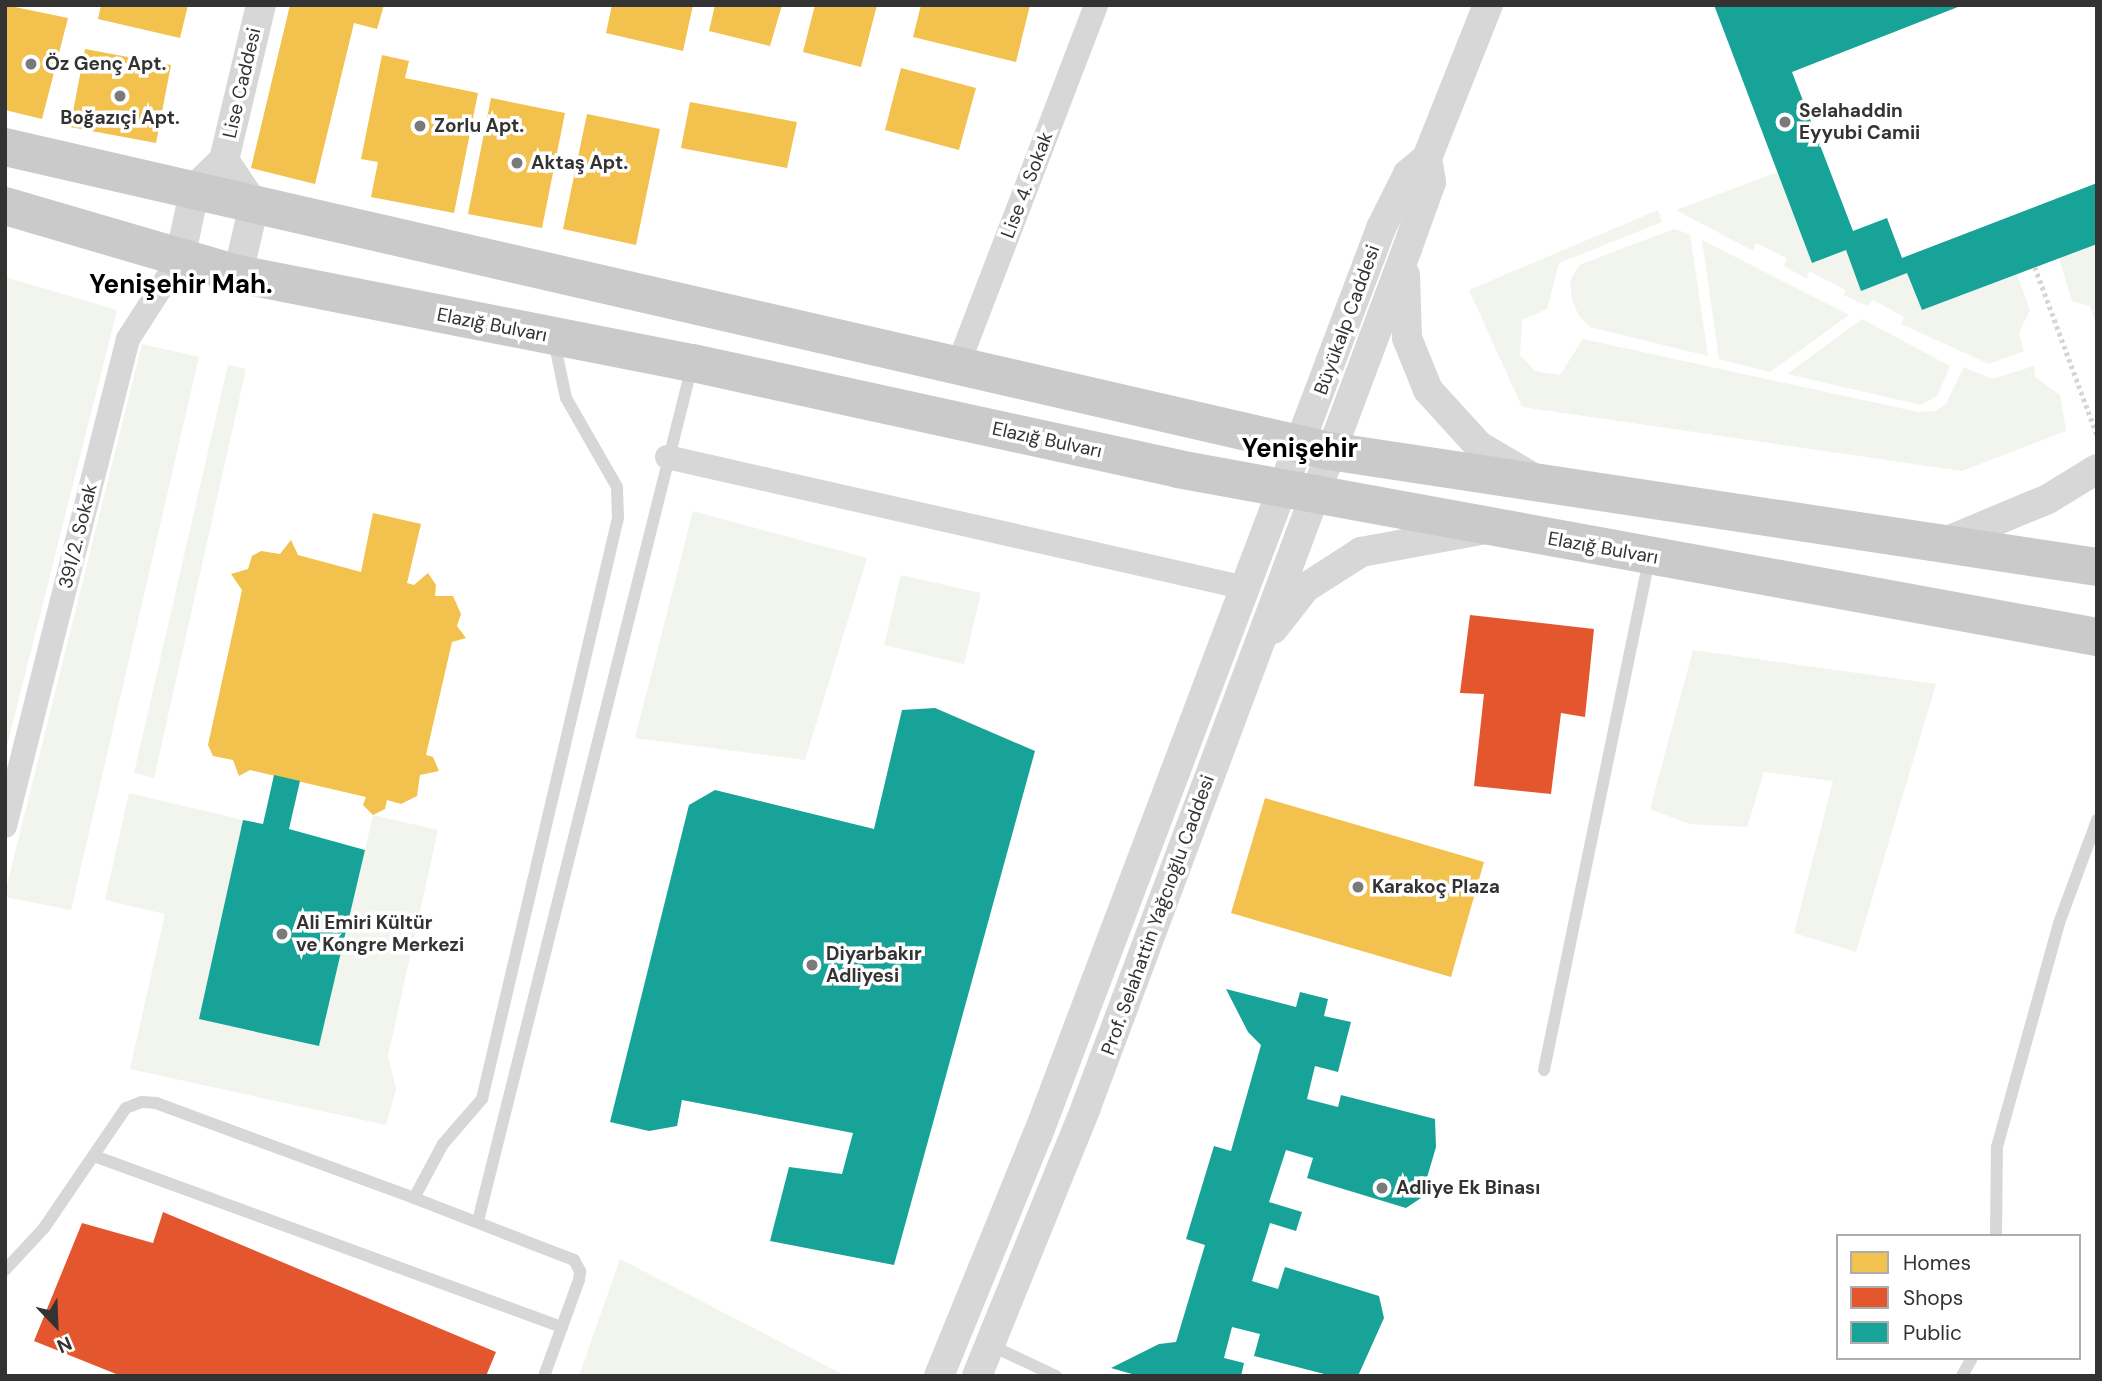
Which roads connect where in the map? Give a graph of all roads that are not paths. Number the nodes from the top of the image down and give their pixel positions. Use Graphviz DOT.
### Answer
graph roads {
  1 [pos="261,5"];
  2 [pos="1096,5"];
  3 [pos="1488,5"];
  4 [pos="5,147"];
  5 [pos="1427,158"];
  6 [pos="223,160"];
  7 [pos="195,188"];
  8 [pos="254,205"];
  9 [pos="5,206"];
  10 [pos="1407,249"];
  11 [pos="180,258"];
  12 [pos="238,274"];
  13 [pos="553,337"];
  14 [pos="694,363"];
  15 [pos="958,365"];
  16 [pos="1314,448"];
  17 [pos="667,457"];
  18 [pos="2097,469"];
  19 [pos="1546,485"];
  20 [pos="1296,492"];
  21 [pos="1492,528"];
  22 [pos="1940,544"];
  23 [pos="1650,556"];
  24 [pos="2097,567"];
  25 [pos="1245,588"];
  26 [pos="2094,629"];
  27 [pos="1253,658"];
  28 [pos="2097,820"];
  29 [pos="5,826"];
  30 [pos="1544,1070"];
  31 [pos="97,1157"];
  32 [pos="414,1198"];
  33 [pos="478,1222"];
  34 [pos="1996,1234"];
  35 [pos="5,1270"];
  36 [pos="562,1327"];
  37 [pos="990,1345"];
  38 [pos="1971,1360"];
  39 [pos="544,1376"];
  40 [pos="939,1376"];
  41 [pos="977,1376"];
  42 [pos="1056,1376"];
  43 [pos="1962,1376"];
  1 -- 6 [label="street, Lise Caddesi"];
  2 -- 15 [label="street, Lise 4. Sokak"];
  3 -- 5 [label="street, Büyükalp Caddesi"];
  4 -- 7 [label="main road"];
  5 -- 10 [label="street, Büyükalp Caddesi"];
  5 -- 16 [label="street, Büyükalp Caddesi"];
  6 -- 7 [label="street, Lise Caddesi"];
  6 -- 8 [label="street, Lise Caddesi"];
  7 -- 8 [label="main road"];
  7 -- 11 [label="street"];
  8 -- 12 [label="street"];
  8 -- 15 [label="main road"];
  9 -- 11 [label="main road, Elazığ Bulvarı"];
  10 -- 16 [label="street, Büyükalp Caddesi"];
  10 -- 19 [label="street"];
  11 -- 12 [label="main road, Elazığ Bulvarı"];
  11 -- 29 [label="street, 391/2. Sokak"];
  12 -- 13 [label="main road, Elazığ Bulvarı"];
  13 -- 14 [label="main road, Elazığ Bulvarı"];
  13 -- 32 [label="lane"];
  14 -- 17 [label="lane"];
  14 -- 20 [label="main road, Elazığ Bulvarı"];
  15 -- 16 [label="main road"];
  16 -- 19 [label="main road"];
  16 -- 20 [label="street, Büyükalp Caddesi"];
  17 -- 25 [label="street"];
  17 -- 33 [label="lane"];
  18 -- 22 [label="street"];
  19 -- 22 [label="main road"];
  20 -- 21 [label="main road, Elazığ Bulvarı"];
  20 -- 25 [label="street, Prof. Selahattin Yağcıoğlu Caddesi"];
  20 -- 27 [label="street, Prof. Selahattin Yağcıoğlu Caddesi"];
  21 -- 23 [label="main road, Elazığ Bulvarı"];
  21 -- 27 [label="street"];
  22 -- 24 [label="main road"];
  23 -- 26 [label="main road, Elazığ Bulvarı"];
  23 -- 30 [label="lane"];
  25 -- 40 [label="street, Prof. Selahattin Yağcıoğlu Caddesi"];
  27 -- 37 [label="street, Prof. Selahattin Yağcıoğlu Caddesi"];
  28 -- 34 [label="lane"];
  31 -- 32 [label="lane"];
  31 -- 35 [label="lane"];
  31 -- 36 [label="lane"];
  32 -- 33 [label="lane"];
  33 -- 36 [label="lane"];
  36 -- 39 [label="lane"];
  37 -- 41 [label="street, Prof. Selahattin Yağcıoğlu Caddesi"];
  37 -- 42 [label="lane"];
  38 -- 43 [label="lane"];
}
